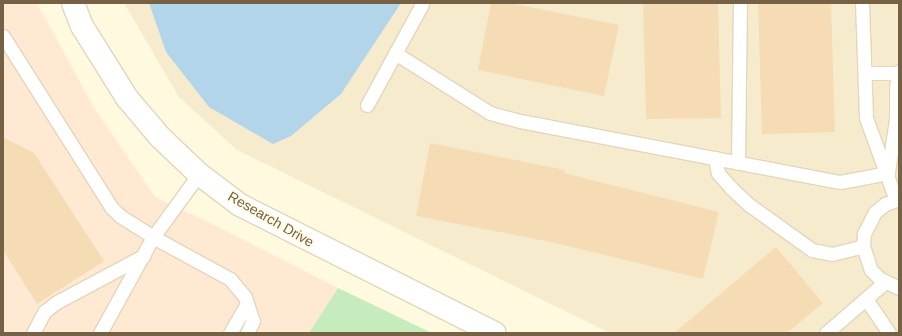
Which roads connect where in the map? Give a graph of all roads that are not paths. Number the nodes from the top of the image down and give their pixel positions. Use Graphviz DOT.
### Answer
graph roads {
  1 [pos="73,3"];
  2 [pos="740,3"];
  3 [pos="862,3"];
  4 [pos="422,4"];
  5 [pos="3,36"];
  6 [pos="395,53"];
  7 [pos="899,72"];
  8 [pos="865,73"];
  9 [pos="367,104"];
  10 [pos="715,158"];
  11 [pos="738,162"];
  12 [pos="888,173"];
  13 [pos="199,174"];
  14 [pos="898,200"];
  15 [pos="153,237"];
  16 [pos="863,246"];
  17 [pos="143,256"];
  18 [pos="885,282"];
  19 [pos="899,288"];
  20 [pos="866,299"];
  21 [pos="247,303"];
  22 [pos="33,333"];
  23 [pos="100,333"];
  24 [pos="230,333"];
  25 [pos="247,333"];
  26 [pos="495,333"];
  27 [pos="826,333"];
  28 [pos="888,333"];
  1 -- 13 [label="street, Research Drive"];
  2 -- 11 [label="lane"];
  3 -- 8 [label="lane"];
  4 -- 6 [label="lane"];
  5 -- 15 [label="lane"];
  6 -- 9 [label="lane"];
  6 -- 10 [label="lane"];
  7 -- 8 [label="lane"];
  7 -- 12 [label="lane"];
  8 -- 12 [label="lane"];
  10 -- 11 [label="lane"];
  10 -- 16 [label="lane"];
  11 -- 12 [label="lane"];
  12 -- 14 [label="lane"];
  13 -- 15 [label="lane"];
  13 -- 26 [label="street, Research Drive"];
  14 -- 16 [label="lane"];
  15 -- 17 [label="lane"];
  15 -- 21 [label="lane"];
  16 -- 18 [label="lane"];
  17 -- 22 [label="lane"];
  17 -- 23 [label="lane"];
  18 -- 19 [label="lane"];
  18 -- 20 [label="lane"];
  20 -- 27 [label="lane"];
  20 -- 28 [label="lane"];
  21 -- 24 [label="lane"];
  21 -- 25 [label="lane"];
}
